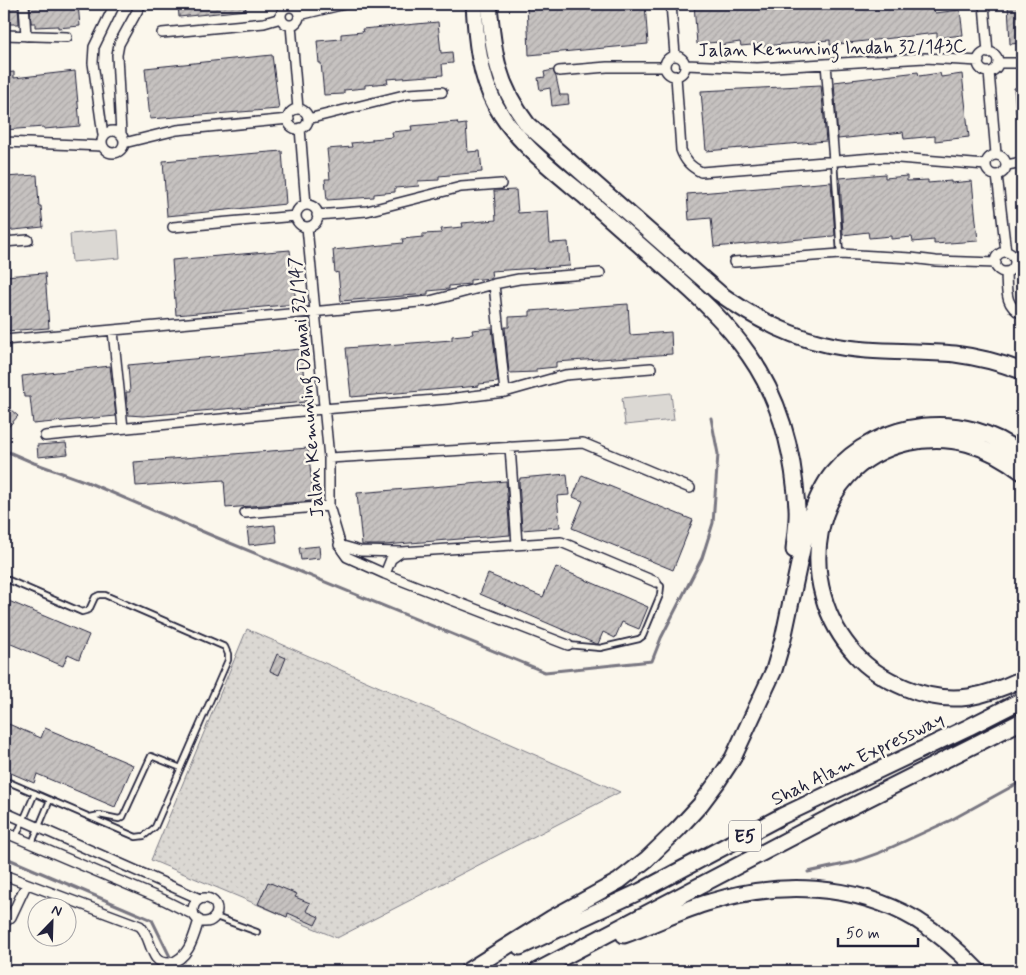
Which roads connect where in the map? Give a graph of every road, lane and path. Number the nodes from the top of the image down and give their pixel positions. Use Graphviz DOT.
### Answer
graph roads {
  1 [pos="24,4"];
  2 [pos="115,4"];
  3 [pos="141,4"];
  4 [pos="345,4"];
  5 [pos="474,4"];
  6 [pos="489,4"];
  7 [pos="671,4"];
  8 [pos="984,4"];
  9 [pos="288,6"];
  10 [pos="299,14"];
  11 [pos="281,18"];
  12 [pos="291,25"];
  13 [pos="162,33"];
  14 [pos="4,35"];
  15 [pos="26,36"];
  16 [pos="67,37"];
  17 [pos="988,53"];
  18 [pos="675,55"];
  19 [pos="979,61"];
  20 [pos="1022,62"];
  21 [pos="998,63"];
  22 [pos="826,64"];
  23 [pos="686,65"];
  24 [pos="665,67"];
  25 [pos="559,71"];
  26 [pos="989,72"];
  27 [pos="676,76"];
  28 [pos="442,92"];
  29 [pos="298,109"];
  30 [pos="289,119"];
  31 [pos="308,120"];
  32 [pos="300,128"];
  33 [pos="121,134"];
  34 [pos="103,136"];
  35 [pos="4,142"];
  36 [pos="124,143"];
  37 [pos="102,146"];
  38 [pos="996,154"];
  39 [pos="834,161"];
  40 [pos="1022,162"];
  41 [pos="986,165"];
  42 [pos="1007,165"];
  43 [pos="997,175"];
  44 [pos="501,184"];
  45 [pos="306,205"];
  46 [pos="318,215"];
  47 [pos="296,216"];
  48 [pos="307,226"];
  49 [pos="174,228"];
  50 [pos="28,240"];
  51 [pos="4,242"];
  52 [pos="1006,252"];
  53 [pos="840,254"];
  54 [pos="1019,260"];
  55 [pos="734,262"];
  56 [pos="996,263"];
  57 [pos="600,272"];
  58 [pos="1006,272"];
  59 [pos="494,284"];
  60 [pos="316,312"];
  61 [pos="1022,314"];
  62 [pos="113,331"];
  63 [pos="4,340"];
  64 [pos="652,368"];
  65 [pos="1022,371"];
  66 [pos="505,392"];
  67 [pos="324,409"];
  68 [pos="123,428"];
  69 [pos="45,436"];
  70 [pos="510,447"];
  71 [pos="1022,455"];
  72 [pos="330,458"];
  73 [pos="1022,472"];
  74 [pos="690,488"];
  75 [pos="329,506"];
  76 [pos="245,513"];
  77 [pos="517,544"];
  78 [pos="339,545"];
  79 [pos="401,552"];
  80 [pos="385,574"];
  81 [pos="4,578"];
  82 [pos="656,582"];
  83 [pos="792,591"];
  84 [pos="568,645"];
  85 [pos="1022,679"];
  86 [pos="1022,700"];
  87 [pos="1022,722"];
  88 [pos="181,768"];
  89 [pos="4,780"];
  90 [pos="36,793"];
  91 [pos="50,800"];
  92 [pos="4,812"];
  93 [pos="90,817"];
  94 [pos="24,820"];
  95 [pos="39,827"];
  96 [pos="4,832"];
  97 [pos="16,837"];
  98 [pos="32,843"];
  99 [pos="4,875"];
  100 [pos="26,884"];
  101 [pos="200,898"];
  102 [pos="216,916"];
  103 [pos="196,918"];
  104 [pos="4,924"];
  105 [pos="257,932"];
  106 [pos="574,952"];
  107 [pos="468,971"];
  108 [pos="537,971"];
  109 [pos="978,971"];
  1 -- 15 [label="street"];
  2 -- 34 [label="street"];
  3 -- 33 [label="street"];
  4 -- 10 [label="street"];
  5 -- 83 [label="highway"];
  6 -- 65 [label="highway"];
  7 -- 18 [label="street"];
  8 -- 17 [label="street"];
  9 -- 10 [label="street"];
  9 -- 11 [label="street"];
  10 -- 12 [label="street"];
  11 -- 12 [label="street"];
  11 -- 13 [label="street"];
  12 -- 29 [label="street"];
  14 -- 15 [label="street"];
  15 -- 16 [label="street"];
  17 -- 19 [label="street"];
  17 -- 21 [label="street"];
  18 -- 23 [label="street"];
  18 -- 24 [label="street"];
  19 -- 22 [label="street, Jalan Kemuning Indah 32/143C"];
  19 -- 26 [label="street"];
  20 -- 21 [label="street"];
  21 -- 26 [label="street"];
  22 -- 23 [label="street, Jalan Kemuning Indah 32/143C"];
  22 -- 39 [label="street"];
  23 -- 27 [label="street"];
  24 -- 25 [label="street"];
  24 -- 27 [label="street"];
  26 -- 38 [label="street"];
  27 -- 39 [label="street"];
  28 -- 31 [label="street"];
  29 -- 30 [label="street"];
  29 -- 31 [label="street"];
  30 -- 32 [label="street"];
  30 -- 36 [label="street"];
  31 -- 32 [label="street"];
  32 -- 45 [label="street"];
  33 -- 34 [label="street"];
  33 -- 36 [label="street"];
  34 -- 37 [label="street"];
  35 -- 37 [label="street"];
  36 -- 37 [label="street"];
  38 -- 41 [label="street"];
  38 -- 42 [label="street"];
  39 -- 41 [label="street"];
  39 -- 53 [label="lane"];
  40 -- 42 [label="street"];
  41 -- 43 [label="street"];
  42 -- 43 [label="street"];
  43 -- 52 [label="street"];
  44 -- 46 [label="street"];
  45 -- 46 [label="street"];
  45 -- 47 [label="street"];
  46 -- 48 [label="street"];
  47 -- 48 [label="street"];
  47 -- 49 [label="street"];
  48 -- 60 [label="street, Jalan Kemuning Damai 32/147"];
  50 -- 51 [label="street"];
  52 -- 54 [label="street"];
  52 -- 56 [label="street"];
  53 -- 55 [label="street"];
  53 -- 56 [label="street"];
  54 -- 58 [label="street"];
  56 -- 58 [label="street"];
  57 -- 59 [label="street"];
  58 -- 61 [label="street"];
  59 -- 60 [label="street"];
  59 -- 66 [label="street"];
  60 -- 62 [label="street"];
  60 -- 67 [label="street, Jalan Kemuning Damai 32/147"];
  62 -- 63 [label="street"];
  62 -- 68 [label="street"];
  64 -- 66 [label="street"];
  66 -- 67 [label="street"];
  67 -- 68 [label="street"];
  67 -- 72 [label="street, Jalan Kemuning Damai 32/147"];
  68 -- 69 [label="street"];
  70 -- 72 [label="street"];
  70 -- 74 [label="street"];
  70 -- 77 [label="street"];
  71 -- 83 [label="highway"];
  72 -- 75 [label="street, Jalan Kemuning Damai 32/147"];
  73 -- 85 [label="highway"];
  75 -- 76 [label="street"];
  75 -- 78 [label="street, Jalan Kemuning Damai 32/147"];
  77 -- 79 [label="street"];
  77 -- 82 [label="street"];
  78 -- 79 [label="street"];
  78 -- 80 [label="street"];
  79 -- 80 [label="street"];
  80 -- 84 [label="street"];
  81 -- 88 [label="lane"];
  82 -- 84 [label="lane"];
  83 -- 107 [label="highway"];
  86 -- 107 [label="highway, Shah Alam Expressway / E5"];
  87 -- 106 [label="highway, E5"];
  88 -- 93 [label="lane"];
  88 -- 93 [label="lane"];
  89 -- 90 [label="lane"];
  90 -- 91 [label="lane"];
  90 -- 94 [label="lane"];
  91 -- 93 [label="lane"];
  91 -- 95 [label="lane"];
  92 -- 94 [label="street"];
  94 -- 95 [label="street"];
  94 -- 97 [label="lane"];
  95 -- 98 [label="lane"];
  95 -- 101 [label="street"];
  96 -- 97 [label="street"];
  97 -- 98 [label="street"];
  98 -- 103 [label="street"];
  99 -- 100 [label="street"];
  100 -- 103 [label="street"];
  100 -- 104 [label="street"];
  101 -- 102 [label="street"];
  101 -- 103 [label="street"];
  102 -- 103 [label="street"];
  102 -- 105 [label="lane"];
  106 -- 108 [label="highway, E5"];
  106 -- 109 [label="highway"];
}
